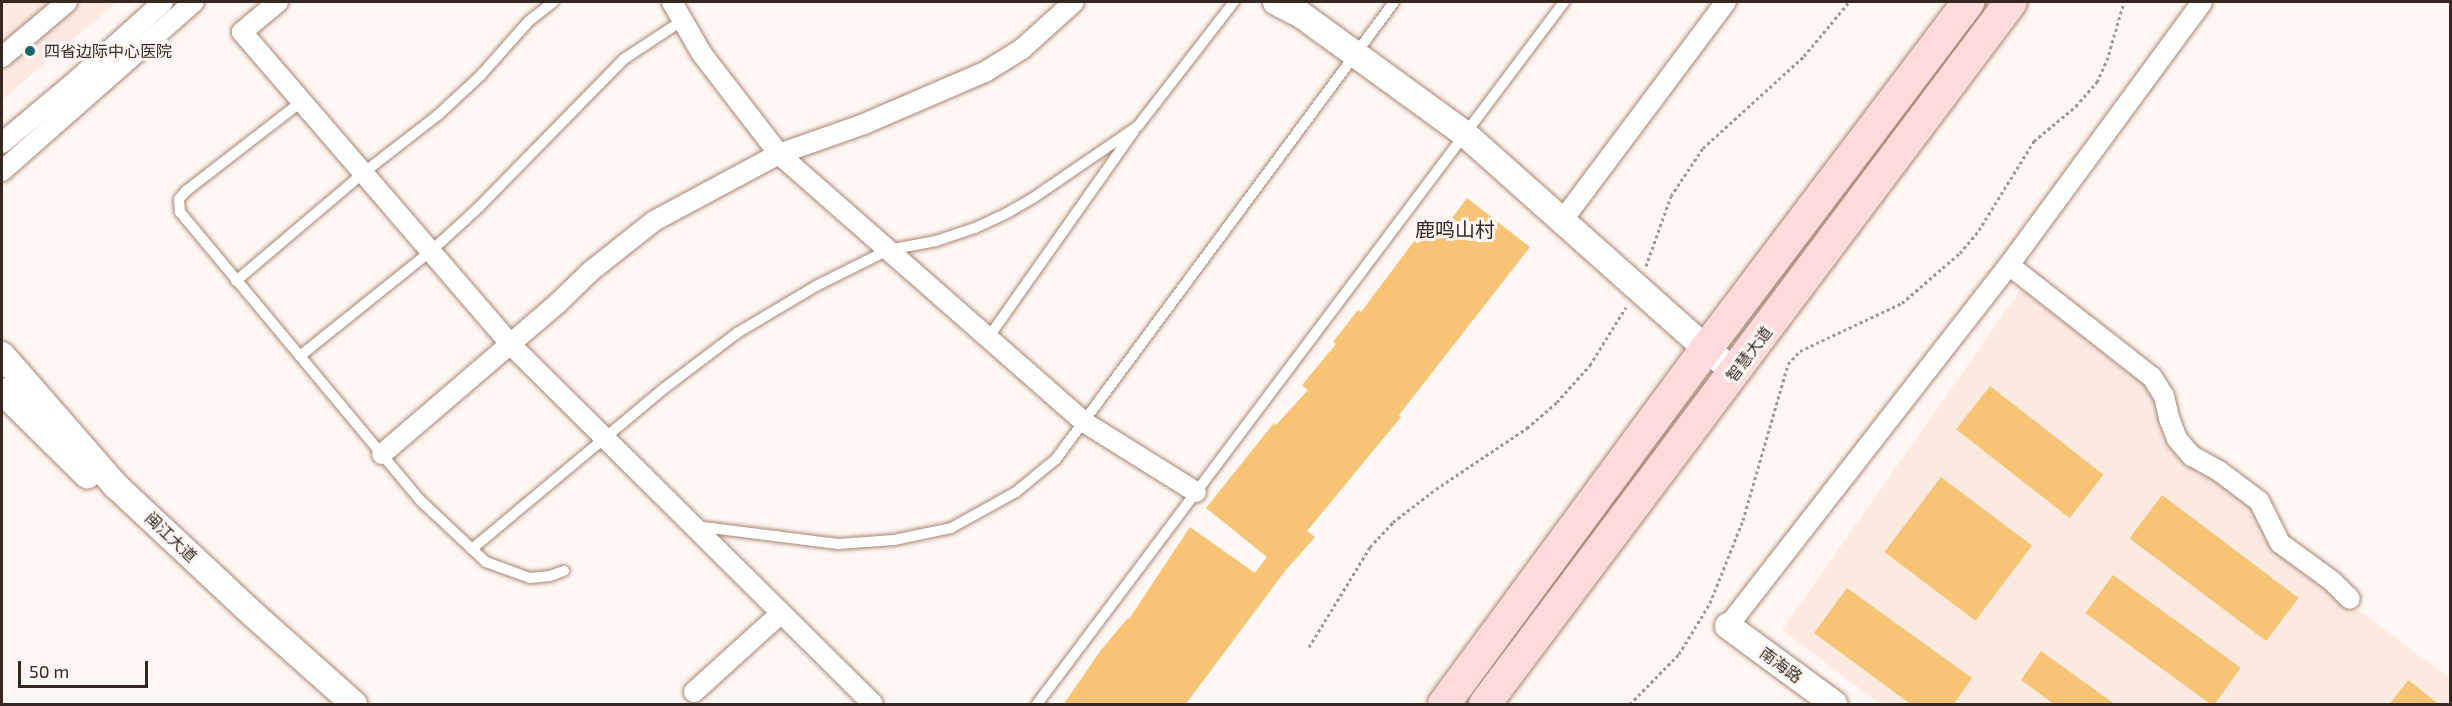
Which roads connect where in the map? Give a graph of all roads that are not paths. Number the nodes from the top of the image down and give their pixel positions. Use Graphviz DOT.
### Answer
graph roads {
  1 [pos="67,2"];
  2 [pos="163,2"];
  3 [pos="194,2"];
  4 [pos="278,2"];
  5 [pos="553,2"];
  6 [pos="672,2"];
  7 [pos="1074,2"];
  8 [pos="1234,2"];
  9 [pos="1276,2"];
  10 [pos="1394,2"];
  11 [pos="1564,2"];
  12 [pos="1726,2"];
  13 [pos="1968,2"];
  14 [pos="2011,2"];
  15 [pos="2202,2"];
  16 [pos="683,20"];
  17 [pos="1355,54"];
  18 [pos="2,57"];
  19 [pos="301,102"];
  20 [pos="1138,126"];
  21 [pos="1465,134"];
  22 [pos="2,143"];
  23 [pos="778,154"];
  24 [pos="2,171"];
  25 [pos="362,174"];
  26 [pos="1562,221"];
  27 [pos="888,250"];
  28 [pos="430,252"];
  29 [pos="2009,265"];
  30 [pos="236,281"];
  31 [pos="988,338"];
  32 [pos="510,344"];
  33 [pos="1706,349"];
  34 [pos="2,355"];
  35 [pos="300,356"];
  36 [pos="1735,372"];
  37 [pos="2,391"];
  38 [pos="1084,422"];
  39 [pos="605,439"];
  40 [pos="382,454"];
  41 [pos="1196,492"];
  42 [pos="692,525"];
  43 [pos="472,549"];
  44 [pos="564,571"];
  45 [pos="2350,599"];
  46 [pos="780,614"];
  47 [pos="1728,626"];
  48 [pos="694,692"];
  49 [pos="331,705"];
  50 [pos="354,705"];
  51 [pos="873,705"];
  52 [pos="1037,705"];
  53 [pos="1444,705"];
  54 [pos="1485,705"];
  55 [pos="1834,705"];
  1 -- 18 [label="street"];
  2 -- 22 [label="street"];
  3 -- 24 [label="street"];
  4 -- 19 [label="street"];
  5 -- 25 [label="lane"];
  6 -- 16 [label="street"];
  7 -- 23 [label="street"];
  8 -- 20 [label="lane"];
  9 -- 17 [label="street"];
  10 -- 17 [label="lane"];
  11 -- 21 [label="lane"];
  12 -- 26 [label="street"];
  13 -- 33 [label="main road"];
  14 -- 36 [label="main road, 智慧大道"];
  15 -- 29 [label="street"];
  16 -- 23 [label="street"];
  16 -- 28 [label="lane"];
  17 -- 21 [label="street"];
  17 -- 38 [label="lane"];
  19 -- 25 [label="street"];
  19 -- 30 [label="lane"];
  20 -- 27 [label="lane"];
  20 -- 31 [label="lane"];
  21 -- 26 [label="street"];
  21 -- 41 [label="lane"];
  23 -- 27 [label="street"];
  23 -- 32 [label="street"];
  25 -- 28 [label="street"];
  25 -- 30 [label="lane"];
  26 -- 33 [label="street"];
  27 -- 31 [label="street"];
  27 -- 39 [label="lane"];
  28 -- 32 [label="street"];
  28 -- 35 [label="lane"];
  29 -- 45 [label="street"];
  29 -- 47 [label="street"];
  30 -- 35 [label="lane"];
  31 -- 38 [label="street"];
  32 -- 39 [label="street"];
  32 -- 40 [label="street"];
  33 -- 36 [label="street"];
  33 -- 53 [label="main road"];
  34 -- 50 [label="street, 闽江大道"];
  35 -- 40 [label="lane"];
  36 -- 54 [label="main road, 智慧大道"];
  37 -- 49 [label="street, 闽江大道"];
  38 -- 41 [label="street"];
  38 -- 42 [label="lane"];
  39 -- 42 [label="street"];
  39 -- 43 [label="lane"];
  40 -- 43 [label="lane"];
  41 -- 52 [label="lane"];
  42 -- 46 [label="street"];
  43 -- 44 [label="lane"];
  46 -- 48 [label="street"];
  46 -- 51 [label="street"];
  47 -- 55 [label="street, 南海路"];
}
